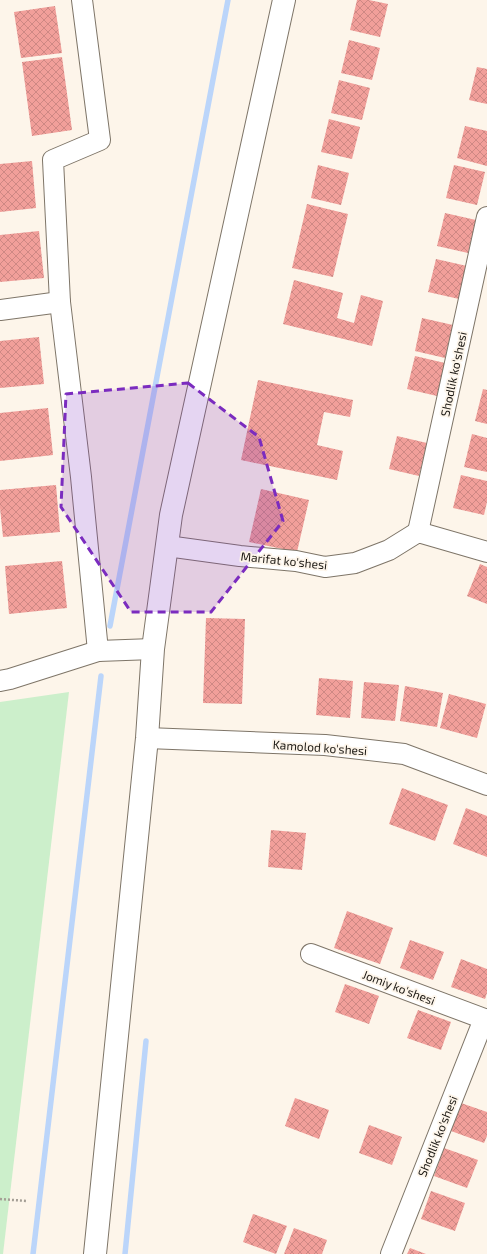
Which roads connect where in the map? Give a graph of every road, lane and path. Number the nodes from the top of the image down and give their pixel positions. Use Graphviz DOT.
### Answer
graph roads {
  1 [pos="82,0"];
  2 [pos="284,0"];
  3 [pos="487,217"];
  4 [pos="60,302"];
  5 [pos="0,310"];
  6 [pos="418,532"];
  7 [pos="167,546"];
  8 [pos="487,552"];
  9 [pos="154,649"];
  10 [pos="98,650"];
  11 [pos="0,681"];
  12 [pos="147,738"];
  13 [pos="487,785"];
  14 [pos="311,954"];
  15 [pos="485,1019"];
  16 [pos="0,1198"];
  17 [pos="27,1201"];
  18 [pos="95,1254"];
  19 [pos="391,1254"];
  1 -- 4 [label="street"];
  2 -- 7 [label="street"];
  3 -- 6 [label="street, Shodlik ko'shesi"];
  4 -- 5 [label="street"];
  4 -- 10 [label="street"];
  6 -- 7 [label="street, Marifat ko'shesi"];
  6 -- 8 [label="street"];
  7 -- 9 [label="street"];
  9 -- 10 [label="street"];
  9 -- 12 [label="street"];
  10 -- 11 [label="street"];
  12 -- 13 [label="street, Kamolod ko'shesi"];
  12 -- 18 [label="street"];
  14 -- 15 [label="street, Jomiy ko'shesi"];
  15 -- 19 [label="street, Shodlik ko'shesi"];
  16 -- 17 [label="path"];
}
